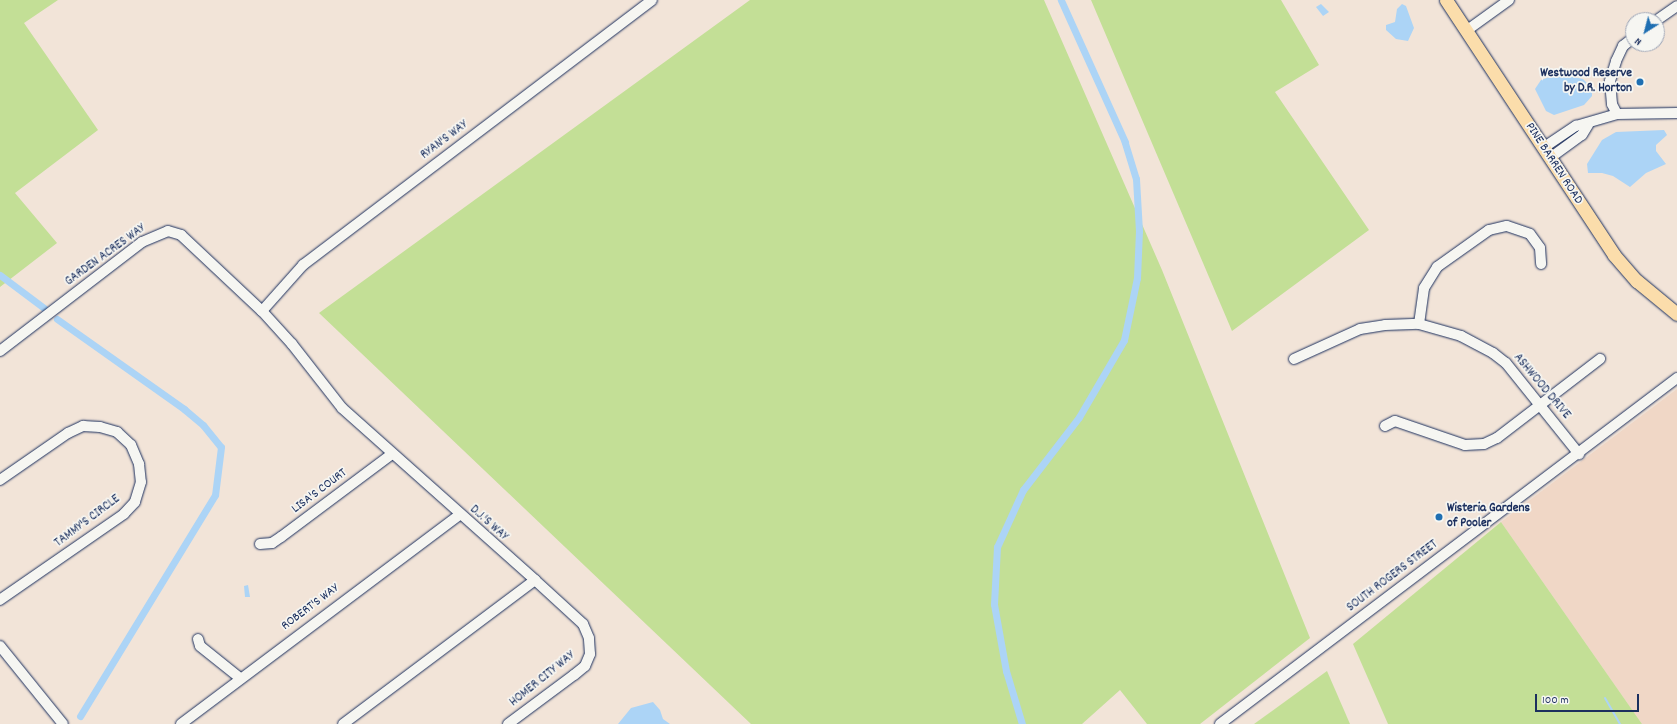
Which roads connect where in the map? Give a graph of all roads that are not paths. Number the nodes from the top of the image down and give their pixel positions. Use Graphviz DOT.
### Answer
graph roads {
  1 [pos="652,0"];
  2 [pos="1446,0"];
  3 [pos="1509,0"];
  4 [pos="1677,6"];
  5 [pos="1665,14"];
  6 [pos="1466,31"];
  7 [pos="1625,49"];
  8 [pos="1677,113"];
  9 [pos="1617,114"];
  10 [pos="1546,153"];
  11 [pos="1542,264"];
  12 [pos="262,311"];
  13 [pos="1677,314"];
  14 [pos="1419,324"];
  15 [pos="0,351"];
  16 [pos="1294,359"];
  17 [pos="1600,359"];
  18 [pos="1677,378"];
  19 [pos="1539,405"];
  20 [pos="1385,426"];
  21 [pos="392,454"];
  22 [pos="1579,454"];
  23 [pos="0,480"];
  24 [pos="459,515"];
  25 [pos="260,544"];
  26 [pos="535,580"];
  27 [pos="0,600"];
  28 [pos="198,639"];
  29 [pos="0,646"];
  30 [pos="240,678"];
  31 [pos="63,724"];
  32 [pos="180,724"];
  33 [pos="343,724"];
  34 [pos="508,724"];
  35 [pos="1220,724"];
  1 -- 12 [label="street, RYAN'S WAY"];
  2 -- 6 [label="main road, PINE BARREN ROAD"];
  3 -- 6 [label="street"];
  4 -- 5 [label="street"];
  6 -- 10 [label="main road, PINE BARREN ROAD"];
  7 -- 9 [label="street"];
  8 -- 9 [label="street"];
  9 -- 10 [label="street"];
  10 -- 13 [label="main road, PINE BARREN ROAD"];
  11 -- 14 [label="street"];
  12 -- 15 [label="street, GARDEN ACRES WAY"];
  12 -- 21 [label="street, D.J.'S WAY"];
  14 -- 16 [label="street, ASHWOOD DRIVE"];
  14 -- 19 [label="street, ASHWOOD DRIVE"];
  17 -- 19 [label="street"];
  18 -- 22 [label="street, SOUTH ROGERS STREET"];
  19 -- 20 [label="street"];
  19 -- 22 [label="street, ASHWOOD DRIVE"];
  21 -- 24 [label="street, D.J.'S WAY"];
  21 -- 25 [label="street, LISA'S COURT"];
  22 -- 35 [label="street, SOUTH ROGERS STREET"];
  23 -- 27 [label="street, TAMMY'S CIRCLE"];
  24 -- 26 [label="street, D.J.'S WAY"];
  24 -- 30 [label="street, ROBERT'S WAY"];
  26 -- 33 [label="street"];
  26 -- 34 [label="street, HOMER CITY WAY"];
  28 -- 30 [label="street"];
  29 -- 31 [label="street"];
  30 -- 32 [label="street, ROBERT'S WAY"];
}
